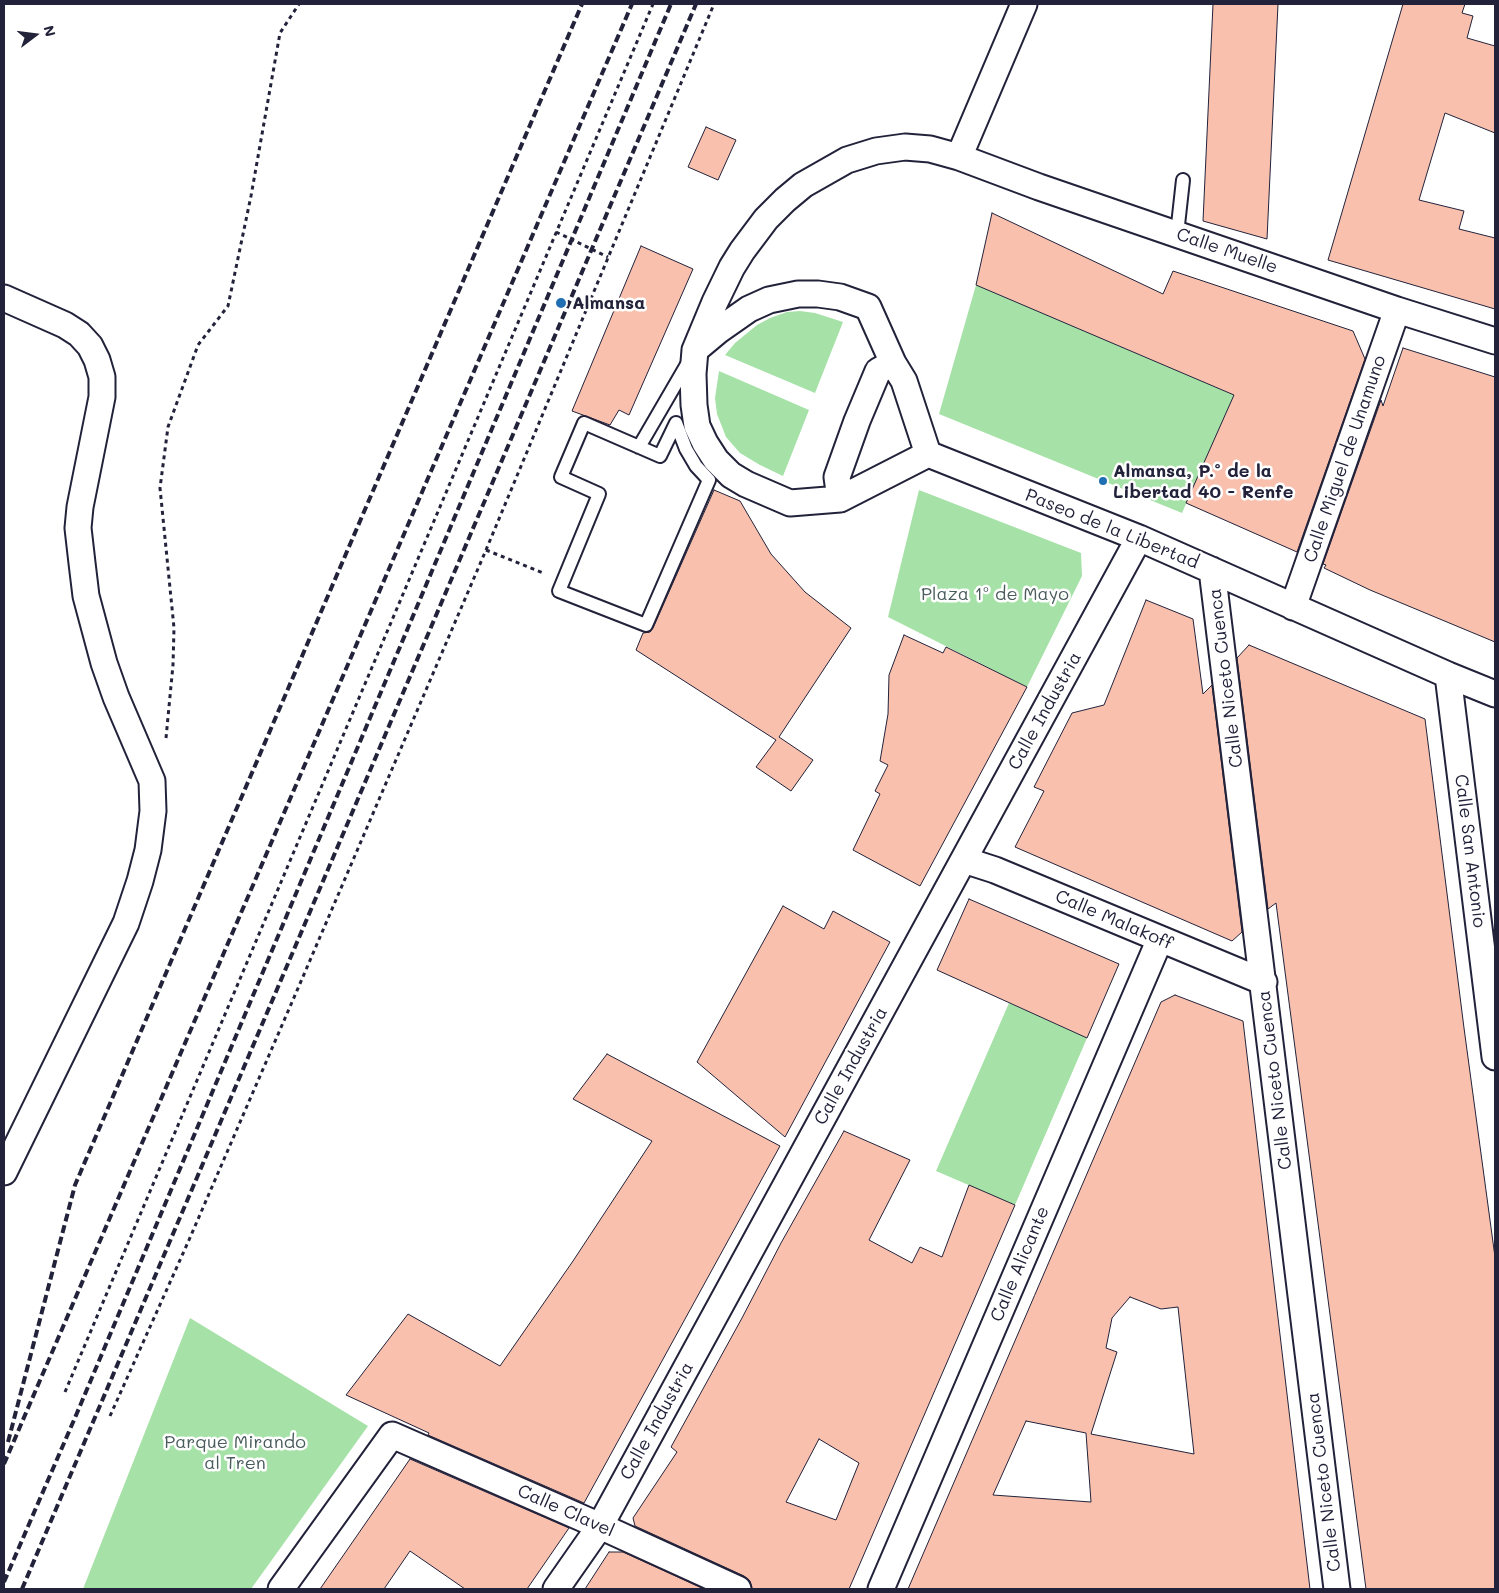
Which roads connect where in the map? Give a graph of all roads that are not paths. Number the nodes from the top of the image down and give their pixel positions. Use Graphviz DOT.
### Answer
graph roads {
  1 [pos="1024,4"];
  2 [pos="959,157"];
  3 [pos="1182,180"];
  4 [pos="1176,234"];
  5 [pos="4,298"];
  6 [pos="1397,310"];
  7 [pos="1495,341"];
  8 [pos="695,350"];
  9 [pos="893,362"];
  10 [pos="640,447"];
  11 [pos="928,454"];
  12 [pos="840,498"];
  13 [pos="1139,538"];
  14 [pos="1212,570"];
  15 [pos="1293,607"];
  16 [pos="1448,675"];
  17 [pos="1495,694"];
  18 [pos="964,860"];
  19 [pos="1160,940"];
  20 [pos="1264,982"];
  21 [pos="1495,1057"];
  22 [pos="4,1172"];
  23 [pos="600,1526"];
  24 [pos="281,1589"];
  25 [pos="556,1589"];
  26 [pos="738,1589"];
  27 [pos="881,1589"];
  28 [pos="1337,1589"];
  1 -- 2 [label="street"];
  2 -- 4 [label="street, Calle Muelle"];
  2 -- 8 [label="street, Calle Muelle"];
  3 -- 4 [label="lane"];
  4 -- 6 [label="street, Calle Muelle"];
  5 -- 22 [label="street"];
  6 -- 7 [label="street, Calle Muelle"];
  6 -- 15 [label="street, Calle Miguel de Unamuno"];
  8 -- 9 [label="street"];
  8 -- 10 [label="lane"];
  8 -- 12 [label="street, Calle Muelle"];
  9 -- 11 [label="street"];
  9 -- 12 [label="street"];
  10 -- 10 [label="lane"];
  11 -- 12 [label="street"];
  11 -- 13 [label="street, Paseo de la Libertad"];
  13 -- 14 [label="street, Paseo de la Libertad"];
  13 -- 18 [label="street, Calle Industria"];
  14 -- 15 [label="street, Paseo de la Libertad"];
  14 -- 20 [label="street, Calle Niceto Cuenca"];
  15 -- 16 [label="street, Paseo de la Libertad"];
  16 -- 17 [label="street, Paseo de la Libertad"];
  16 -- 21 [label="street, Calle San Antonio"];
  18 -- 19 [label="street, Calle Malakoff"];
  18 -- 23 [label="street, Calle Industria"];
  19 -- 20 [label="street, Calle Malakoff"];
  19 -- 27 [label="street, Calle Alicante"];
  20 -- 28 [label="street, Calle Niceto Cuenca"];
  23 -- 24 [label="street, Calle Clavel"];
  23 -- 25 [label="street, Calle Industria"];
  23 -- 26 [label="street, Calle Clavel"];
}
